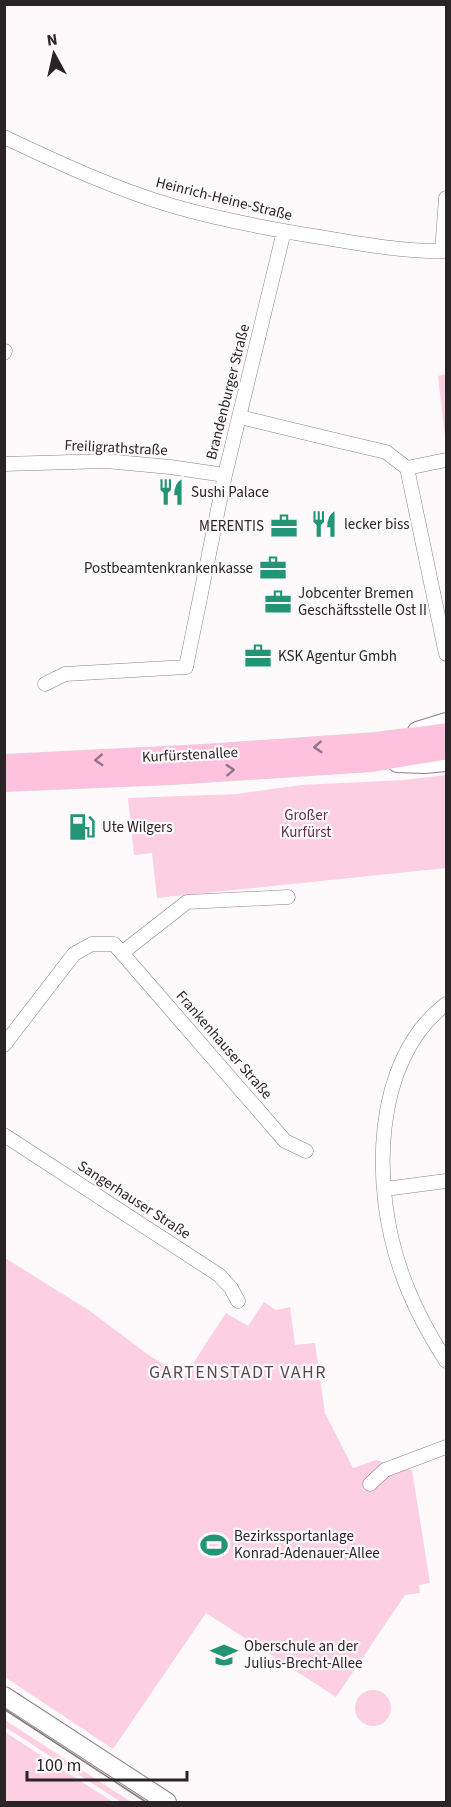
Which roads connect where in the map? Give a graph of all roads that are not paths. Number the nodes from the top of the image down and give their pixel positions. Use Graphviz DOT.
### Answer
graph roads {
  1 [pos="4,136"];
  2 [pos="447,198"];
  3 [pos="284,231"];
  4 [pos="444,251"];
  5 [pos="240,417"];
  6 [pos="447,460"];
  7 [pos="4,464"];
  8 [pos="407,468"];
  9 [pos="225,476"];
  10 [pos="441,592"];
  11 [pos="447,654"];
  12 [pos="45,684"];
  13 [pos="447,722"];
  14 [pos="447,734"];
  15 [pos="447,749"];
  16 [pos="374,752"];
  17 [pos="447,762"];
  18 [pos="4,765"];
  19 [pos="4,781"];
  20 [pos="288,897"];
  21 [pos="123,952"];
  22 [pos="447,1004"];
  23 [pos="4,1045"];
  24 [pos="4,1136"];
  25 [pos="306,1151"];
  26 [pos="447,1181"];
  27 [pos="384,1189"];
  28 [pos="238,1301"];
  29 [pos="447,1360"];
  30 [pos="447,1447"];
  31 [pos="370,1484"];
  32 [pos="4,1696"];
  33 [pos="167,1803"];
  1 -- 3 [label="street, Heinrich-Heine-Straße"];
  2 -- 4 [label="street"];
  3 -- 4 [label="street, Heinrich-Heine-Straße"];
  3 -- 5 [label="street, Brandenburger Straße"];
  5 -- 8 [label="street"];
  5 -- 9 [label="street, Brandenburger Straße"];
  6 -- 8 [label="street"];
  7 -- 9 [label="street, Freiligrathstraße"];
  8 -- 10 [label="street"];
  9 -- 12 [label="street, Brandenburger Straße"];
  10 -- 11 [label="street"];
  13 -- 16 [label="main road, Kurfürstenallee"];
  14 -- 16 [label="main road, Kurfürstenallee"];
  15 -- 16 [label="main road, Kurfürstenallee"];
  16 -- 17 [label="main road, Kurfürstenallee"];
  16 -- 18 [label="main road, Kurfürstenallee, one-way"];
  19 -- 16 [label="main road, Kurfürstenallee, one-way"];
  20 -- 21 [label="street"];
  21 -- 23 [label="street"];
  21 -- 25 [label="street, Frankenhauser Straße"];
  22 -- 27 [label="street"];
  24 -- 28 [label="street, Sangerhauser Straße"];
  26 -- 27 [label="street"];
  27 -- 29 [label="street"];
  30 -- 31 [label="street"];
  32 -- 33 [label="main road"];
}
